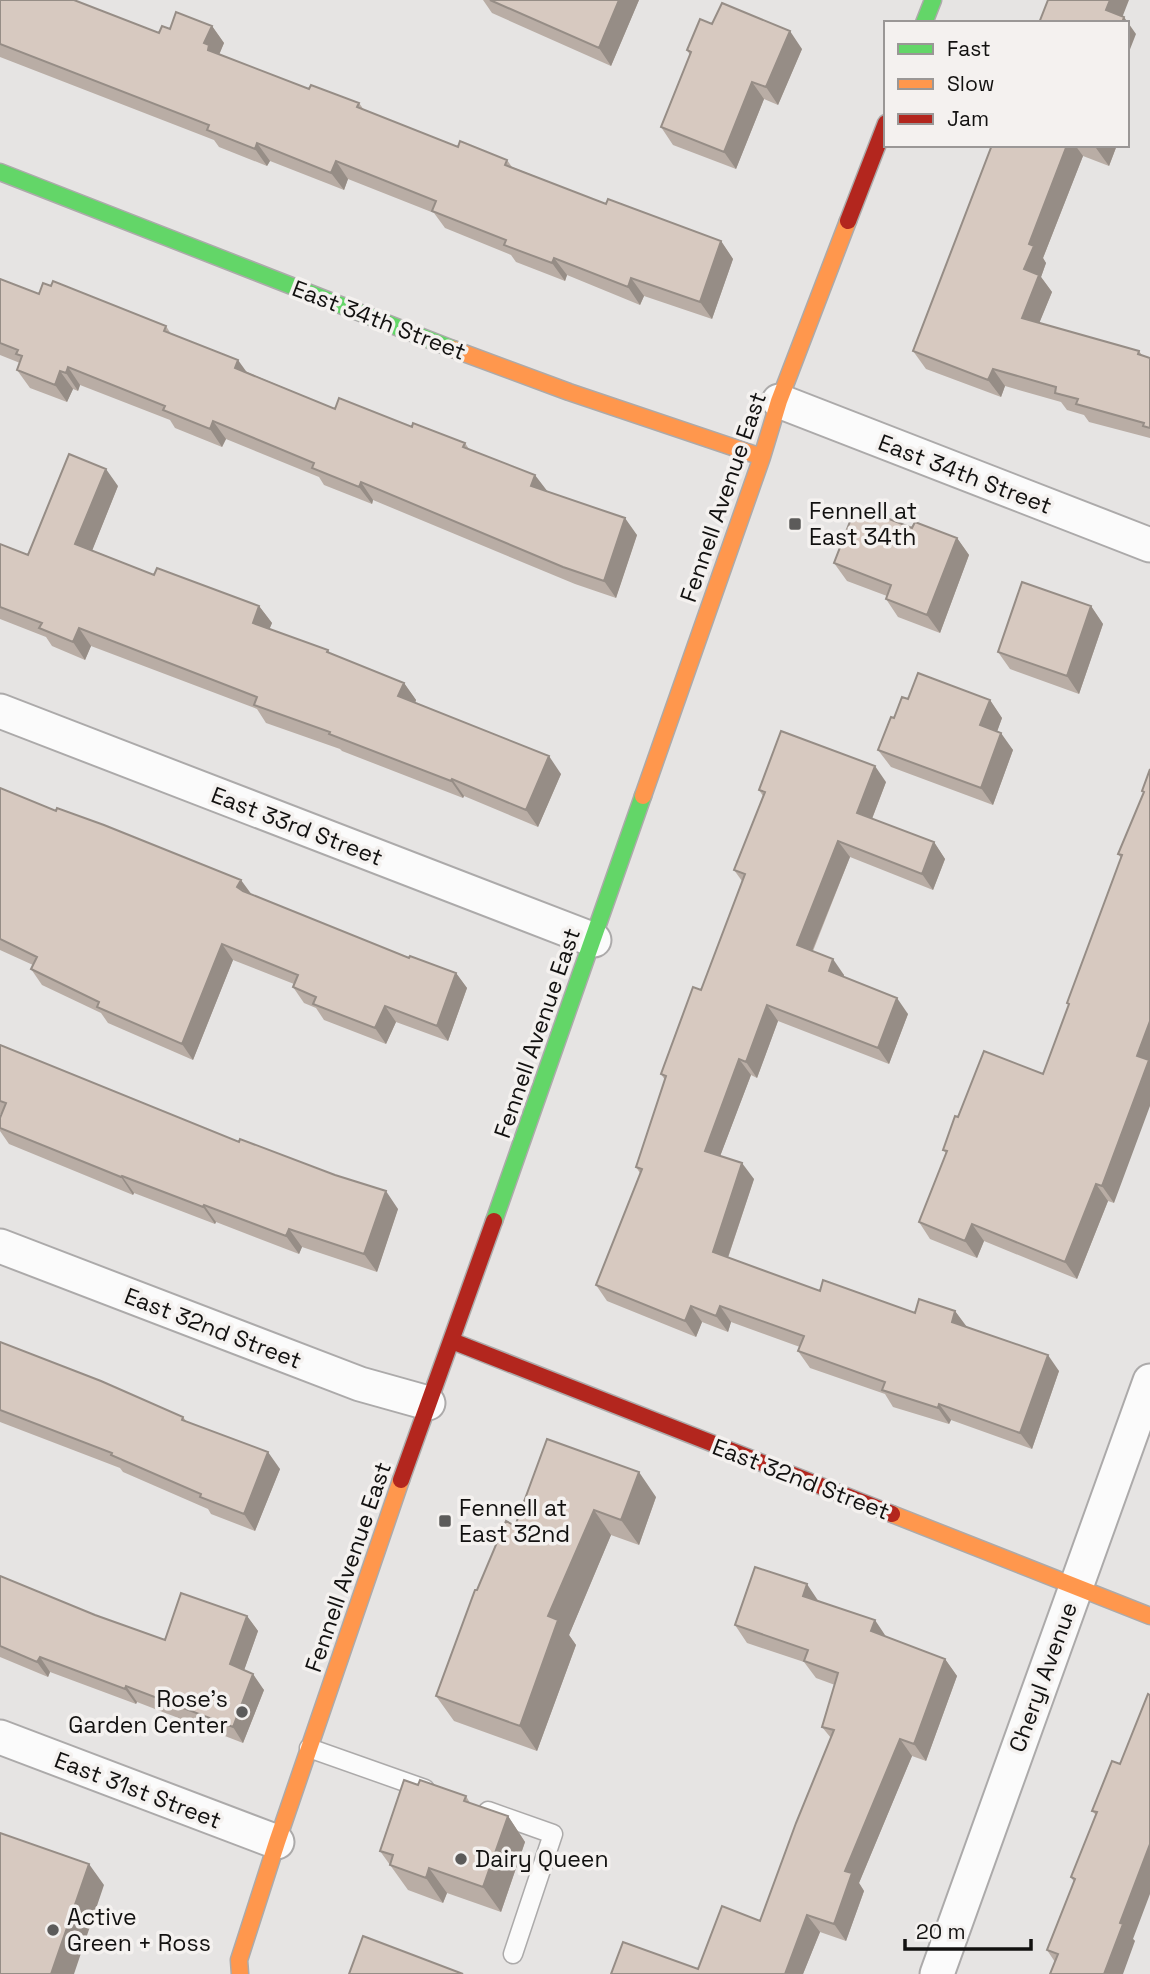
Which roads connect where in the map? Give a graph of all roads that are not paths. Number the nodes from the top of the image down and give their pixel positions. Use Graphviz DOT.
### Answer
graph roads {
  1 [pos="933,0"];
  2 [pos="925,21"];
  3 [pos="884,128"];
  4 [pos="0,172"];
  5 [pos="779,401"];
  6 [pos="762,457"];
  7 [pos="1150,545"];
  8 [pos="0,711"];
  9 [pos="594,940"];
  10 [pos="0,1246"];
  11 [pos="452,1341"];
  12 [pos="1150,1381"];
  13 [pos="428,1403"];
  14 [pos="1075,1587"];
  15 [pos="1150,1616"];
  16 [pos="0,1737"];
  17 [pos="309,1748"];
  18 [pos="438,1793"];
  19 [pos="476,1807"];
  20 [pos="277,1842"];
  21 [pos="513,1954"];
  22 [pos="239,1967"];
  23 [pos="226,1974"];
  24 [pos="937,1974"];
  1 -- 2 [label="main road"];
  3 -- 5 [label="main road, Fennell Avenue East"];
  4 -- 6 [label="main road, East 34th Street"];
  5 -- 6 [label="main road, Fennell Avenue East"];
  5 -- 7 [label="street, East 34th Street"];
  6 -- 9 [label="main road, Fennell Avenue East"];
  8 -- 9 [label="street, East 33rd Street"];
  9 -- 11 [label="main road, Fennell Avenue East"];
  10 -- 13 [label="street, East 32nd Street"];
  11 -- 13 [label="main road, Fennell Avenue East"];
  11 -- 14 [label="main road, East 32nd Street"];
  12 -- 14 [label="street, Cheryl Avenue"];
  13 -- 17 [label="main road, Fennell Avenue East"];
  14 -- 15 [label="main road, East 32nd Street"];
  14 -- 24 [label="street, Cheryl Avenue"];
  16 -- 20 [label="street, East 31st Street"];
  17 -- 18 [label="lane"];
  17 -- 20 [label="main road, Fennell Avenue East"];
  19 -- 21 [label="lane"];
  20 -- 22 [label="main road, Fennell Avenue East"];
  22 -- 23 [label="main road, Fennell Avenue East"];
}
